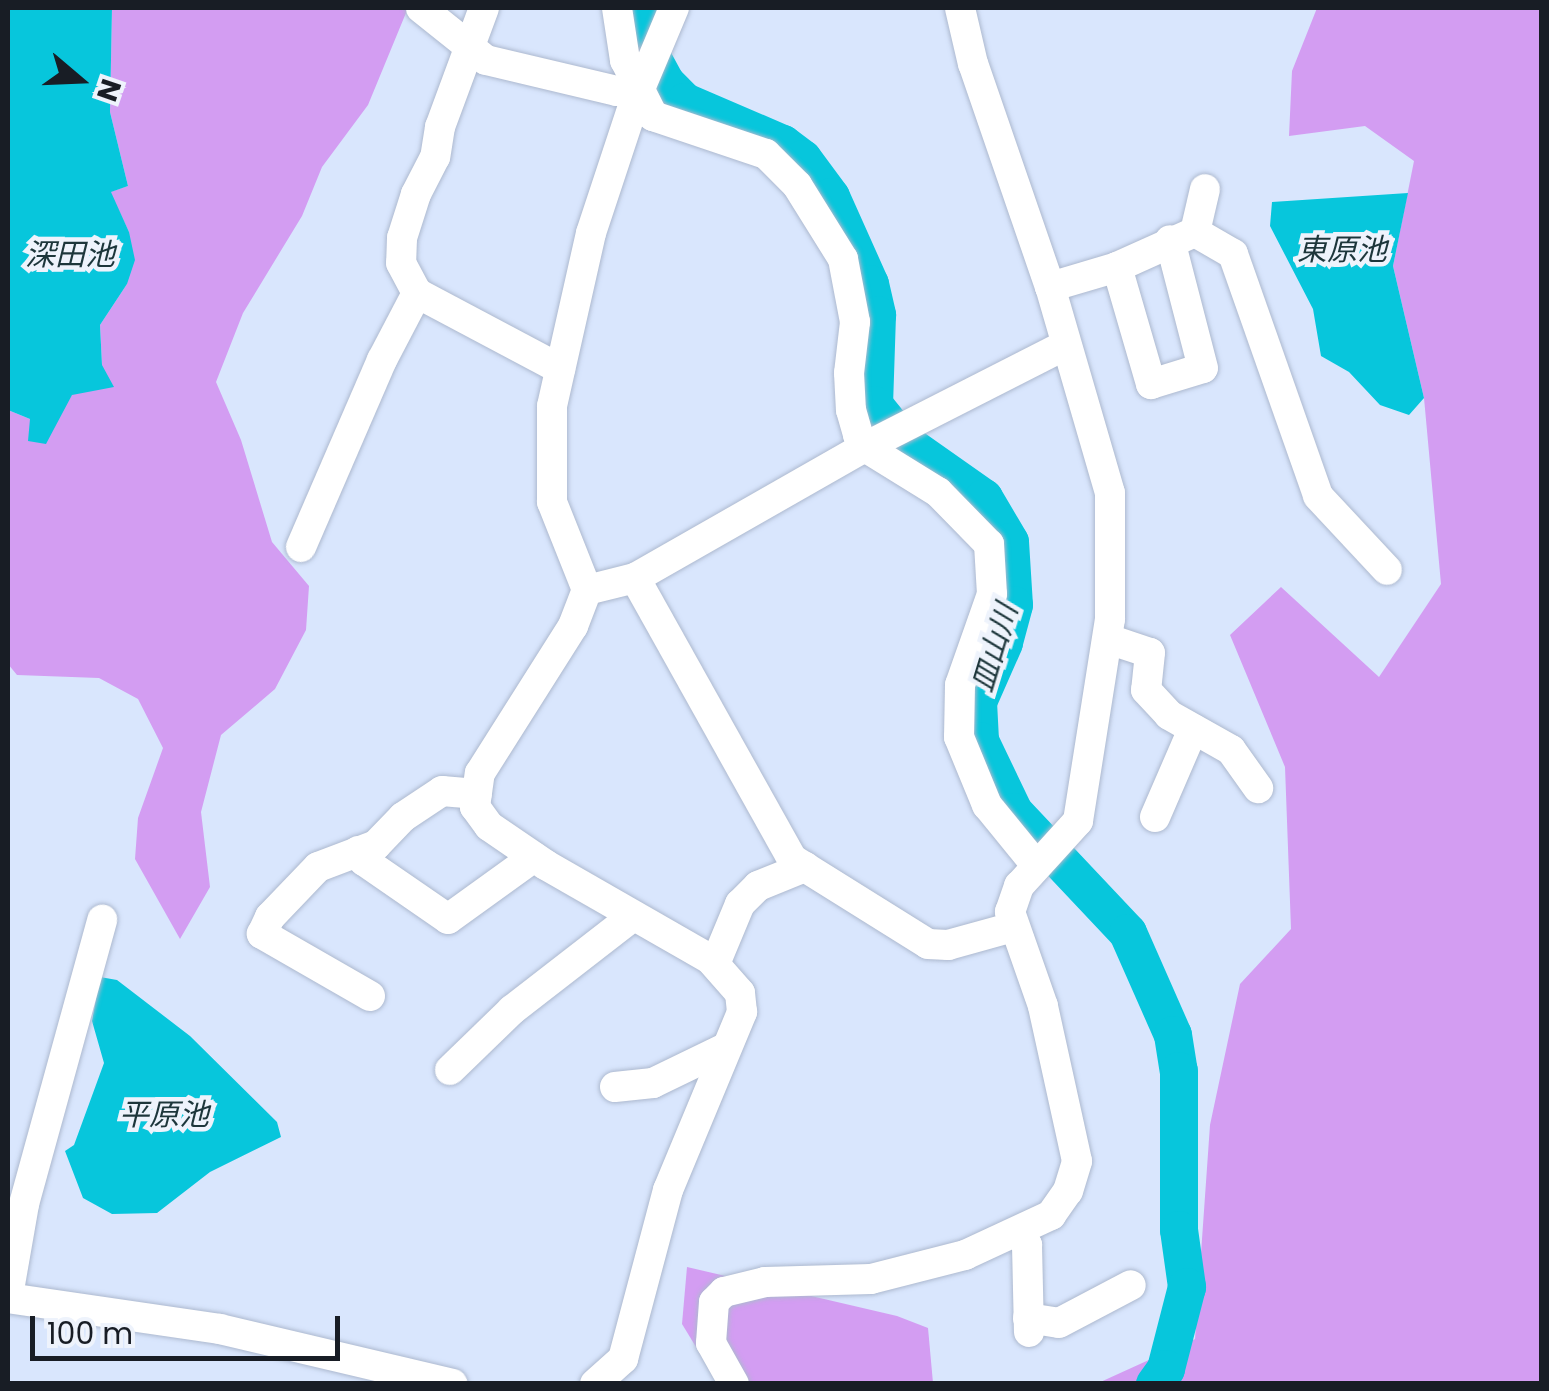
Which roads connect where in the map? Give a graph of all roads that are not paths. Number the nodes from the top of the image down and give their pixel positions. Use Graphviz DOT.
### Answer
graph roads {
  1 [pos="422,8"];
  2 [pos="484,8"];
  3 [pos="617,8"];
  4 [pos="674,8"];
  5 [pos="960,8"];
  6 [pos="468,49"];
  7 [pos="640,89"];
  8 [pos="1205,190"];
  9 [pos="1183,236"];
  10 [pos="1117,267"];
  11 [pos="1050,287"];
  12 [pos="417,294"];
  13 [pos="1065,345"];
  14 [pos="560,369"];
  15 [pos="866,447"];
  16 [pos="301,547"];
  17 [pos="1387,570"];
  18 [pos="635,578"];
  19 [pos="586,590"];
  20 [pos="1108,639"];
  21 [pos="1193,729"];
  22 [pos="1258,788"];
  23 [pos="477,794"];
  24 [pos="1155,817"];
  25 [pos="358,852"];
  26 [pos="1047,855"];
  27 [pos="534,857"];
  28 [pos="806,867"];
  29 [pos="632,917"];
  30 [pos="102,920"];
  31 [pos="1013,927"];
  32 [pos="715,964"];
  33 [pos="370,996"];
  34 [pos="726,1048"];
  35 [pos="450,1070"];
  36 [pos="615,1087"];
  37 [pos="1018,1232"];
  38 [pos="1131,1285"];
  39 [pos="8,1297"];
  40 [pos="454,1384"];
  41 [pos="594,1384"];
  42 [pos="734,1384"];
  1 -- 6 [label="street"];
  2 -- 6 [label="street"];
  3 -- 7 [label="street"];
  4 -- 7 [label="street"];
  5 -- 11 [label="street"];
  6 -- 7 [label="street"];
  6 -- 12 [label="street"];
  7 -- 14 [label="street"];
  7 -- 15 [label="street"];
  8 -- 9 [label="street"];
  9 -- 10 [label="street"];
  9 -- 10 [label="street"];
  9 -- 17 [label="street"];
  10 -- 11 [label="street"];
  11 -- 13 [label="street"];
  12 -- 14 [label="street"];
  12 -- 16 [label="street"];
  13 -- 15 [label="street"];
  13 -- 20 [label="street"];
  14 -- 19 [label="street"];
  15 -- 18 [label="street"];
  15 -- 26 [label="street"];
  18 -- 19 [label="street"];
  18 -- 28 [label="street"];
  19 -- 23 [label="street"];
  20 -- 21 [label="street"];
  20 -- 26 [label="street"];
  21 -- 22 [label="street"];
  21 -- 24 [label="street"];
  23 -- 25 [label="street"];
  23 -- 27 [label="street"];
  25 -- 27 [label="street"];
  25 -- 33 [label="street"];
  26 -- 31 [label="street"];
  27 -- 29 [label="street"];
  28 -- 31 [label="street"];
  28 -- 32 [label="street"];
  29 -- 32 [label="street"];
  29 -- 35 [label="street"];
  30 -- 39 [label="street"];
  31 -- 37 [label="street"];
  32 -- 34 [label="street"];
  34 -- 36 [label="street"];
  34 -- 41 [label="street"];
  37 -- 38 [label="street"];
  37 -- 42 [label="street"];
  39 -- 40 [label="street"];
}
